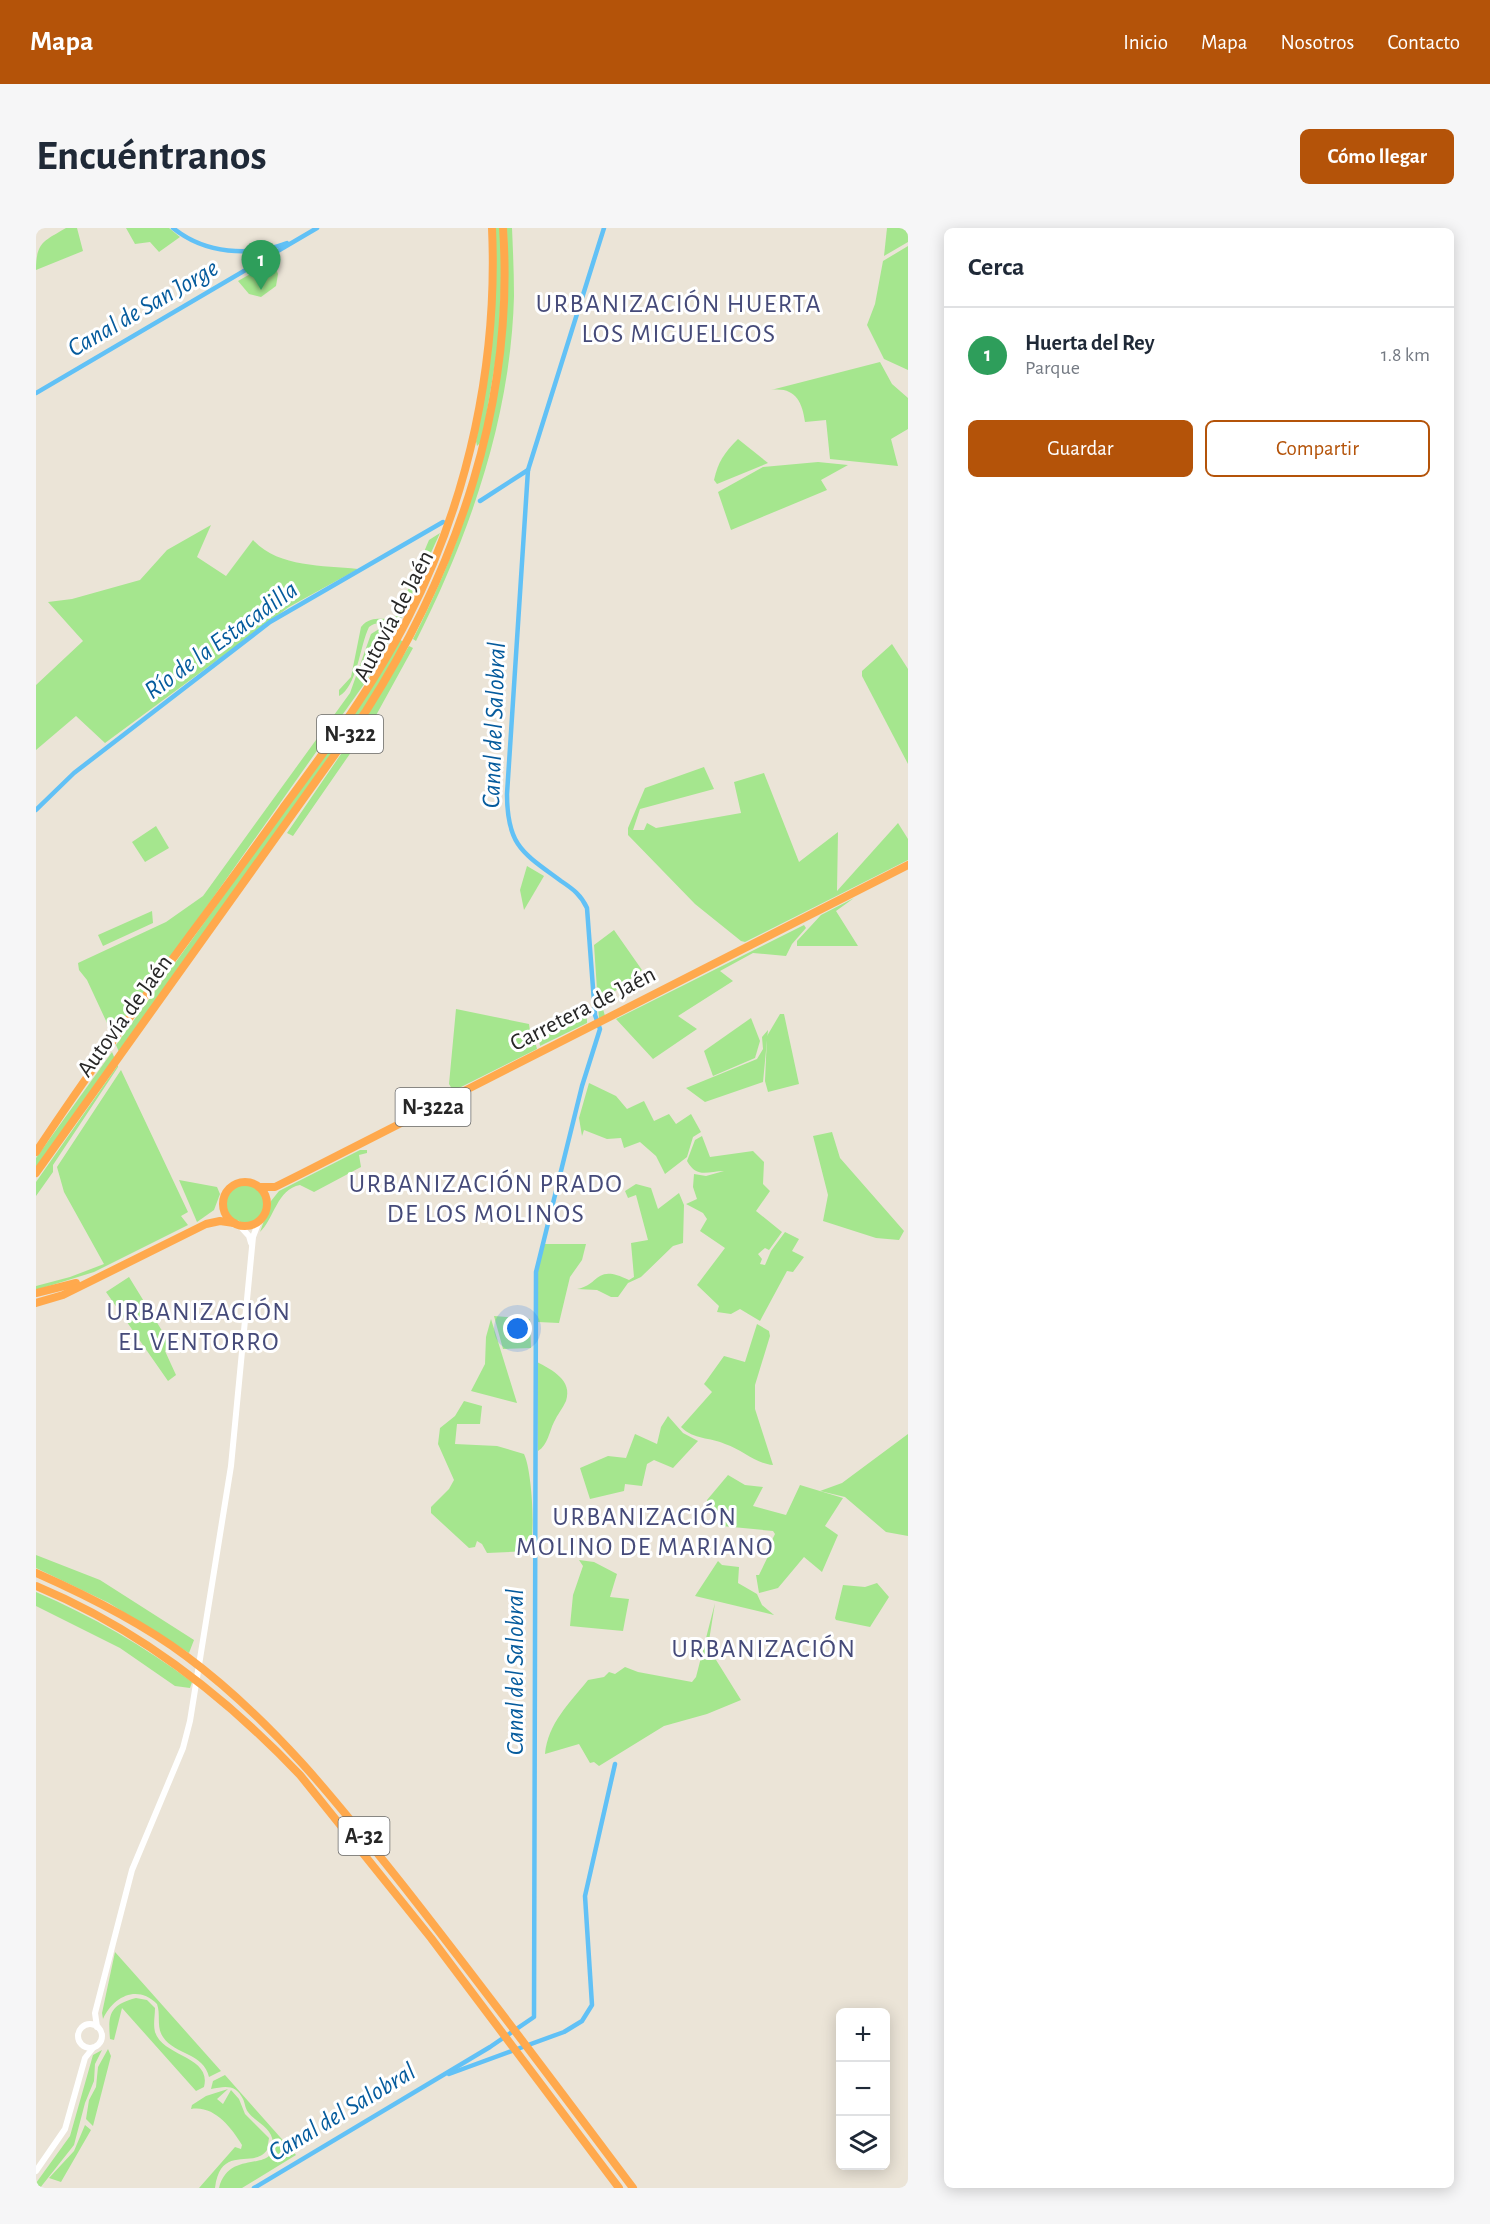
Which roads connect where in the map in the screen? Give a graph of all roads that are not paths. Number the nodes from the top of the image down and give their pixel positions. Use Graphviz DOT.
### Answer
graph roads {
  1 [pos="492,228"];
  2 [pos="503,228"];
  3 [pos="908,865"];
  4 [pos="56,1122"];
  5 [pos="36,1147"];
  6 [pos="36,1152"];
  7 [pos="36,1173"];
  8 [pos="259,1187"];
  9 [pos="275,1187"];
  10 [pos="223,1199"];
  11 [pos="267,1206"];
  12 [pos="259,1221"];
  13 [pos="206,1224"];
  14 [pos="236,1224"];
  15 [pos="252,1249"];
  16 [pos="111,1271"];
  17 [pos="36,1293"];
  18 [pos="63,1294"];
  19 [pos="36,1303"];
  20 [pos="36,1310"];
  21 [pos="36,1573"];
  22 [pos="36,1586"];
  23 [pos="95,2013"];
  24 [pos="86,2025"];
  25 [pos="97,2027"];
  26 [pos="81,2045"];
  27 [pos="93,2048"];
  28 [pos="84,2062"];
  29 [pos="36,2171"];
  30 [pos="619,2188"];
  31 [pos="633,2188"];
  1 -- 4 [label="highway, Autovía de Jaén / N-322"];
  2 -- 7 [label="highway, Autovía de Jaén / N-322"];
  3 -- 9 [label="highway, Carretera de Jaén / N-322a"];
  4 -- 5 [label="highway"];
  4 -- 6 [label="highway, Autovía de Jaén / N-322"];
  8 -- 9 [label="highway, Carretera de Jaén / N-322a"];
  8 -- 10 [label="highway, N-322a"];
  8 -- 11 [label="highway"];
  9 -- 11 [label="highway"];
  10 -- 13 [label="highway, N-322a"];
  10 -- 14 [label="highway"];
  11 -- 12 [label="highway"];
  12 -- 14 [label="highway, N-322a"];
  12 -- 15 [label="street"];
  13 -- 14 [label="highway, N-322a"];
  13 -- 16 [label="highway, N-322a"];
  14 -- 15 [label="street"];
  15 -- 23 [label="street"];
  16 -- 17 [label="highway"];
  16 -- 18 [label="highway, N-322a"];
  18 -- 19 [label="highway"];
  18 -- 20 [label="highway"];
  21 -- 31 [label="highway, A-32"];
  22 -- 30 [label="highway, A-32"];
  23 -- 24 [label="street"];
  23 -- 25 [label="street"];
  24 -- 25 [label="street"];
  24 -- 26 [label="street"];
  25 -- 27 [label="street"];
  26 -- 27 [label="street"];
  26 -- 28 [label="street"];
  27 -- 28 [label="street"];
  28 -- 29 [label="street"];
}
